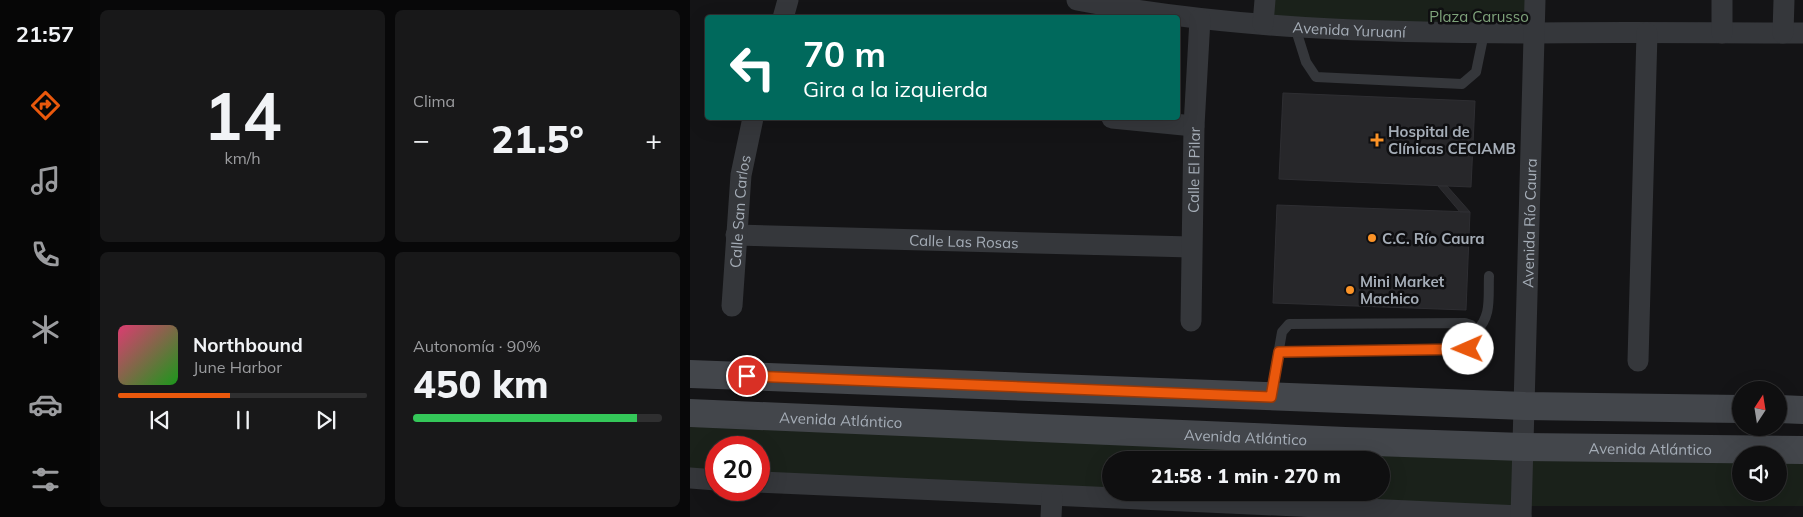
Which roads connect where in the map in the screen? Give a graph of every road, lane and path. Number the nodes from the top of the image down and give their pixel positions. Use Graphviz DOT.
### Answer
graph roads {
  1 [pos="788,0"];
  2 [pos="1076,0"];
  3 [pos="1265,0"];
  4 [pos="1536,0"];
  5 [pos="1722,0"];
  6 [pos="1784,0"];
  7 [pos="784,15"];
  8 [pos="1174,15"];
  9 [pos="1180,16"];
  10 [pos="1200,19"];
  11 [pos="1263,24"];
  12 [pos="1295,27"];
  13 [pos="1484,33"];
  14 [pos="1535,33"];
  15 [pos="1647,33"];
  16 [pos="1722,33"];
  17 [pos="1793,33"];
  18 [pos="753,120"];
  19 [pos="1132,120"];
  20 [pos="1194,126"];
  21 [pos="736,235"];
  22 [pos="1191,247"];
  23 [pos="1489,276"];
  24 [pos="732,306"];
  25 [pos="1192,321"];
  26 [pos="1476,331"];
  27 [pos="1279,352"];
  28 [pos="1638,361"];
  29 [pos="690,374"];
  30 [pos="1271,397"];
  31 [pos="1525,406"];
  32 [pos="1732,409"];
  33 [pos="1788,409"];
  34 [pos="1803,410"];
  35 [pos="690,413"];
  36 [pos="1523,447"];
  37 [pos="1803,450"];
  38 [pos="690,478"];
  39 [pos="705,479"];
  40 [pos="770,483"];
  41 [pos="1052,496"];
  42 [pos="1051,517"];
  43 [pos="1521,517"];
  1 -- 7 [label="street"];
  2 -- 8 [label="street, Avenida Yuruaní"];
  3 -- 11 [label="street"];
  4 -- 14 [label="street, Avenida Río Caura"];
  5 -- 16 [label="street"];
  6 -- 17 [label="street"];
  9 -- 10 [label="street, Avenida Yuruaní"];
  10 -- 11 [label="street, Avenida Yuruaní"];
  10 -- 20 [label="street, Calle El Pilar"];
  11 -- 12 [label="street, Avenida Yuruaní"];
  12 -- 13 [label="street, Avenida Yuruaní"];
  12 -- 13 [label="lane"];
  13 -- 14 [label="street, Avenida Yuruaní"];
  14 -- 15 [label="street, Avenida Yuruaní"];
  14 -- 31 [label="street, Avenida Río Caura"];
  15 -- 16 [label="street, Avenida Yuruaní"];
  15 -- 28 [label="street"];
  16 -- 17 [label="street, Avenida Yuruaní"];
  18 -- 21 [label="street, Calle San Carlos"];
  19 -- 20 [label="street"];
  20 -- 22 [label="street, Calle El Pilar"];
  21 -- 22 [label="street, Calle Las Rosas"];
  21 -- 24 [label="street, Calle San Carlos"];
  22 -- 25 [label="street, Calle El Pilar"];
  23 -- 26 [label="lane"];
  26 -- 27 [label="lane"];
  26 -- 27 [label="lane"];
  27 -- 30 [label="lane"];
  29 -- 30 [label="main road"];
  30 -- 31 [label="main road"];
  31 -- 32 [label="main road"];
  31 -- 36 [label="street, Avenida Río Caura"];
  33 -- 34 [label="main road"];
  35 -- 36 [label="main road, Avenida Atlántico"];
  36 -- 37 [label="main road, Avenida Atlántico"];
  36 -- 43 [label="street, Avenida Río Caura"];
  38 -- 39 [label="street"];
  40 -- 41 [label="street"];
  41 -- 42 [label="street"];
  41 -- 43 [label="street"];
}
